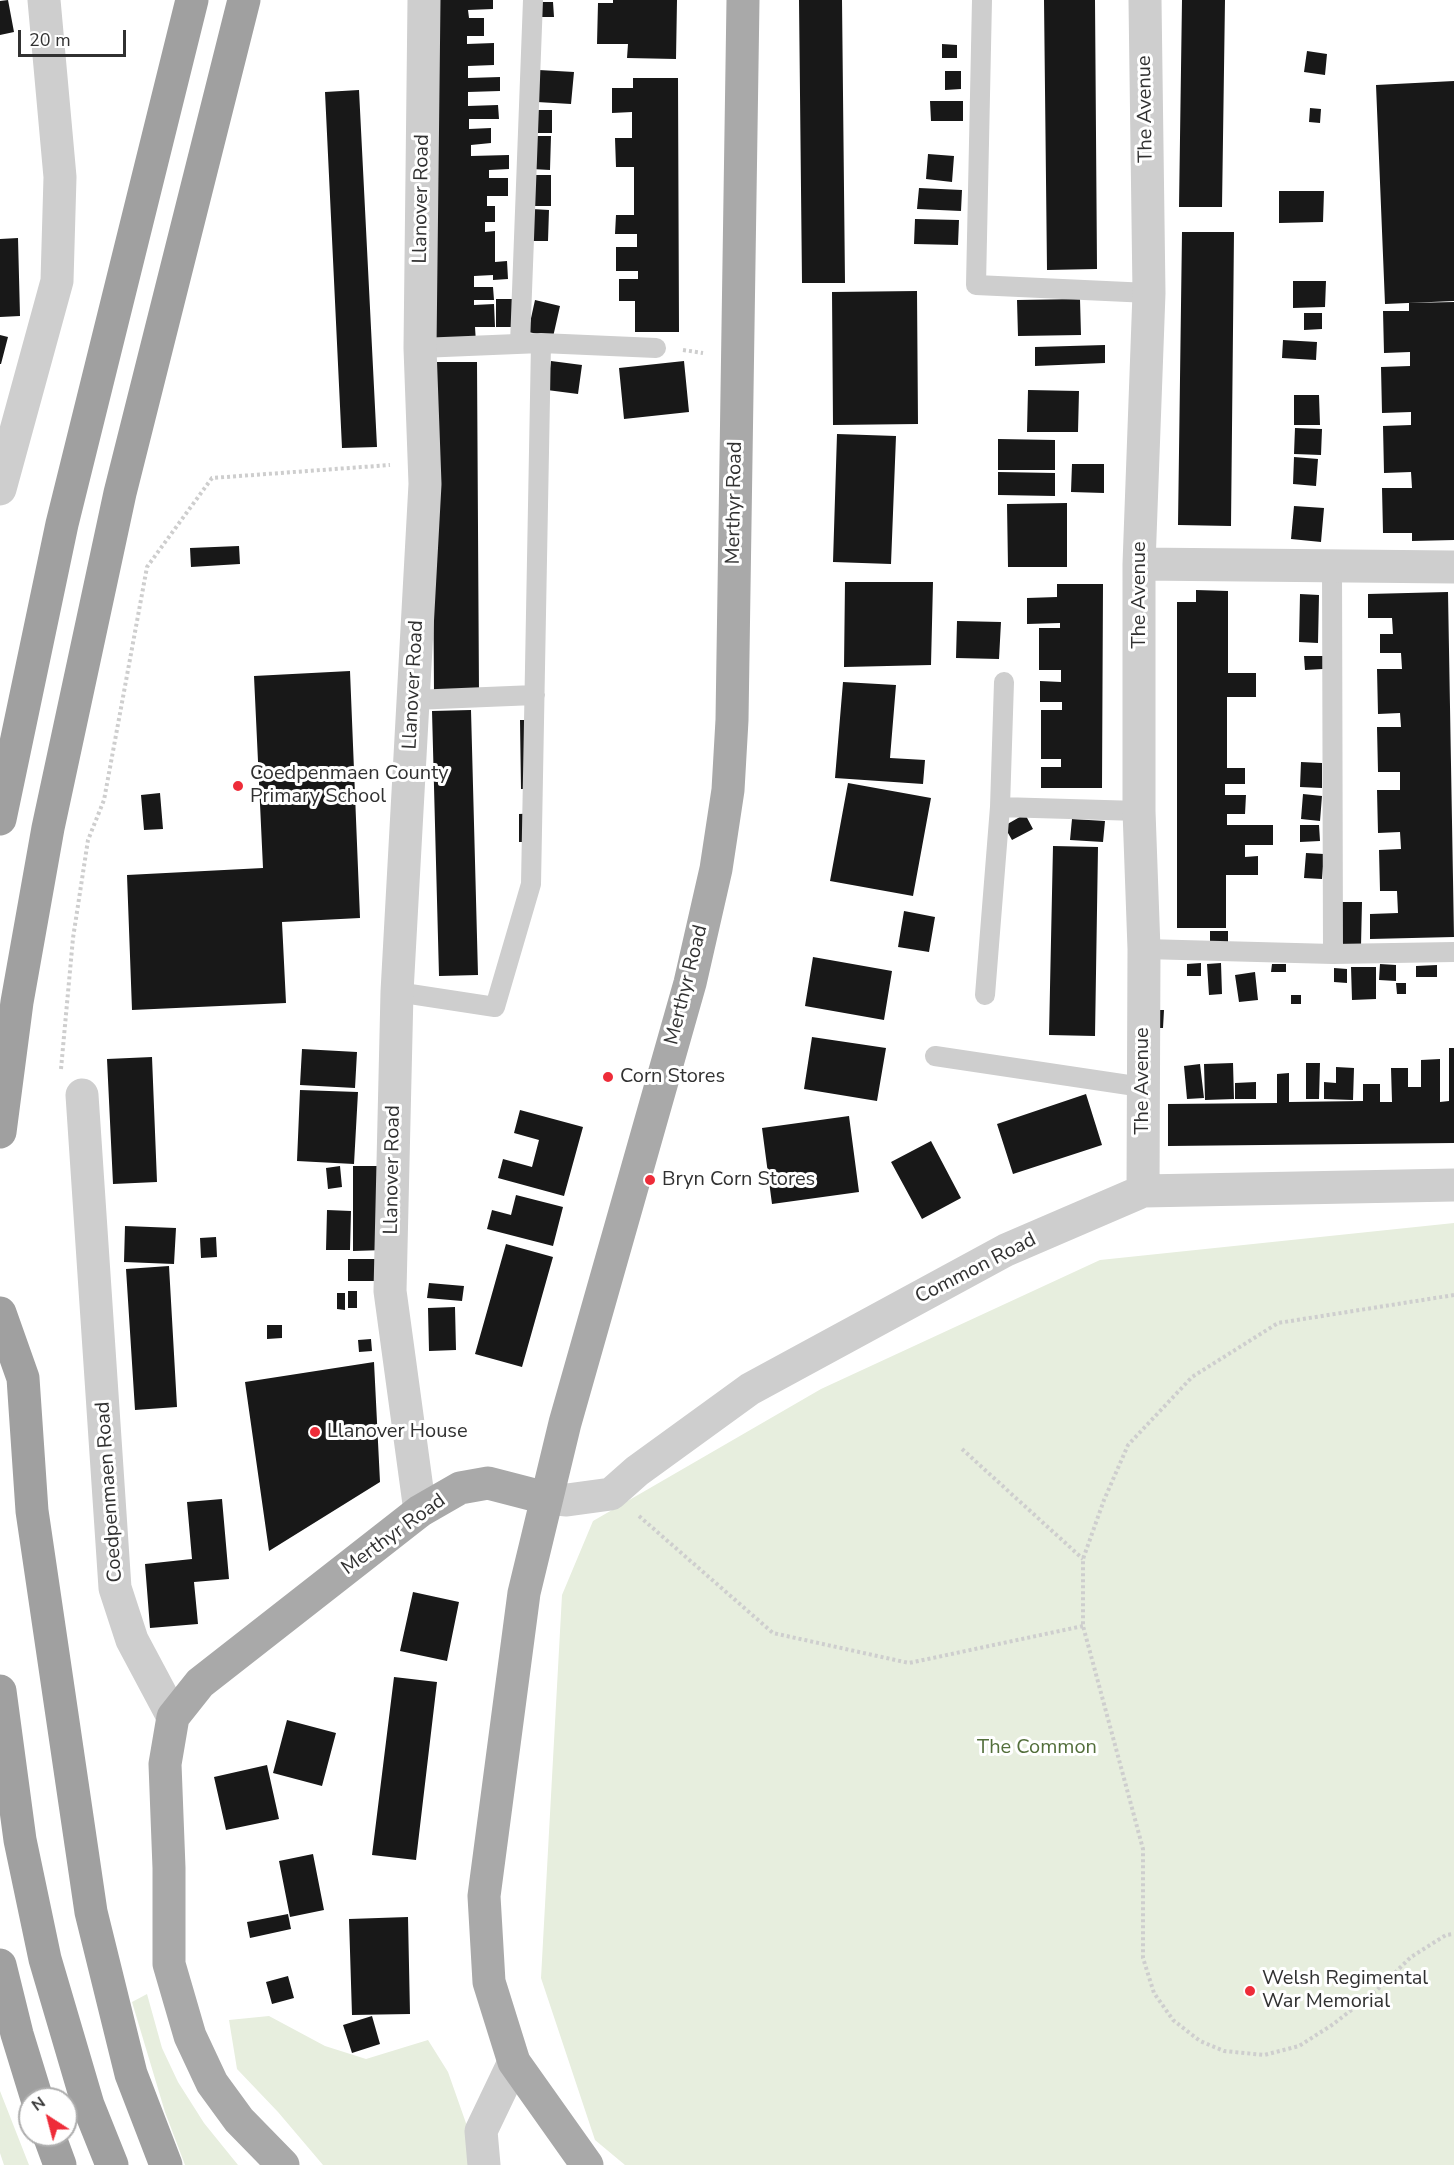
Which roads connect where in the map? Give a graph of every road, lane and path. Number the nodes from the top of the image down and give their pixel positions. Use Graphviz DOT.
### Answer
graph roads {
  1 [pos="44,0"];
  2 [pos="192,0"];
  3 [pos="244,0"];
  4 [pos="424,0"];
  5 [pos="533,0"];
  6 [pos="743,0"];
  7 [pos="982,0"];
  8 [pos="1145,0"];
  9 [pos="1149,293"];
  10 [pos="541,343"];
  11 [pos="520,344"];
  12 [pos="420,348"];
  13 [pos="656,348"];
  14 [pos="738,356"];
  15 [pos="424,462"];
  16 [pos="0,489"];
  17 [pos="1139,564"];
  18 [pos="1332,566"];
  19 [pos="1454,567"];
  20 [pos="1004,682"];
  21 [pos="535,695"];
  22 [pos="413,700"];
  23 [pos="1000,807"];
  24 [pos="1139,811"];
  25 [pos="0,819"];
  26 [pos="1144,949"];
  27 [pos="1454,952"];
  28 [pos="1332,954"];
  29 [pos="397,992"];
  30 [pos="985,995"];
  31 [pos="935,1056"];
  32 [pos="1142,1087"];
  33 [pos="82,1095"];
  34 [pos="0,1132"];
  35 [pos="1454,1185"];
  36 [pos="1143,1191"];
  37 [pos="1454,1294"];
  38 [pos="0,1313"];
  39 [pos="962,1449"];
  40 [pos="546,1498"];
  41 [pos="420,1511"];
  42 [pos="636,1513"];
  43 [pos="1083,1560"];
  44 [pos="1083,1626"];
  45 [pos="0,1691"];
  46 [pos="173,1717"];
  47 [pos="1454,1934"];
  48 [pos="0,1965"];
  49 [pos="514,2062"];
  50 [pos="33,2087"];
  51 [pos="53,2147"];
  52 [pos="60,2165"];
  53 [pos="112,2165"];
  54 [pos="166,2165"];
  55 [pos="283,2165"];
  56 [pos="484,2165"];
  57 [pos="587,2165"];
  1 -- 16 [label="street"];
  2 -- 25 [label="highway"];
  3 -- 34 [label="highway"];
  4 -- 12 [label="street, Llanover Road"];
  5 -- 11 [label="lane"];
  6 -- 14 [label="main road, Merthyr Road"];
  7 -- 9 [label="lane"];
  8 -- 9 [label="street, The Avenue"];
  9 -- 17 [label="street, The Avenue"];
  10 -- 11 [label="lane"];
  10 -- 13 [label="lane"];
  10 -- 21 [label="lane"];
  11 -- 12 [label="lane"];
  12 -- 15 [label="street, Llanover Road"];
  13 -- 14 [label="path"];
  14 -- 40 [label="main road, Merthyr Road"];
  15 -- 22 [label="street, Llanover Road"];
  15 -- 33 [label="path"];
  17 -- 18 [label="street"];
  17 -- 24 [label="street, The Avenue"];
  18 -- 19 [label="street"];
  18 -- 28 [label="lane"];
  20 -- 23 [label="lane"];
  21 -- 22 [label="lane"];
  21 -- 29 [label="lane"];
  22 -- 29 [label="street, Llanover Road"];
  23 -- 24 [label="lane"];
  23 -- 30 [label="lane"];
  24 -- 26 [label="street, The Avenue"];
  26 -- 28 [label="lane"];
  26 -- 32 [label="street, The Avenue"];
  27 -- 28 [label="lane"];
  29 -- 41 [label="street, Llanover Road"];
  31 -- 32 [label="lane"];
  32 -- 36 [label="street, The Avenue"];
  33 -- 46 [label="street, Coedpenmaen Road"];
  35 -- 36 [label="street, Common Road"];
  36 -- 40 [label="street, Common Road"];
  37 -- 43 [label="path"];
  38 -- 54 [label="highway"];
  39 -- 43 [label="path"];
  40 -- 41 [label="main road, Merthyr Road"];
  40 -- 49 [label="main road"];
  41 -- 46 [label="main road, Merthyr Road"];
  42 -- 44 [label="path"];
  43 -- 44 [label="path"];
  44 -- 47 [label="path"];
  45 -- 53 [label="highway"];
  46 -- 55 [label="main road"];
  48 -- 50 [label="highway"];
  49 -- 56 [label="street"];
  49 -- 57 [label="main road"];
  51 -- 52 [label="highway"];
}
